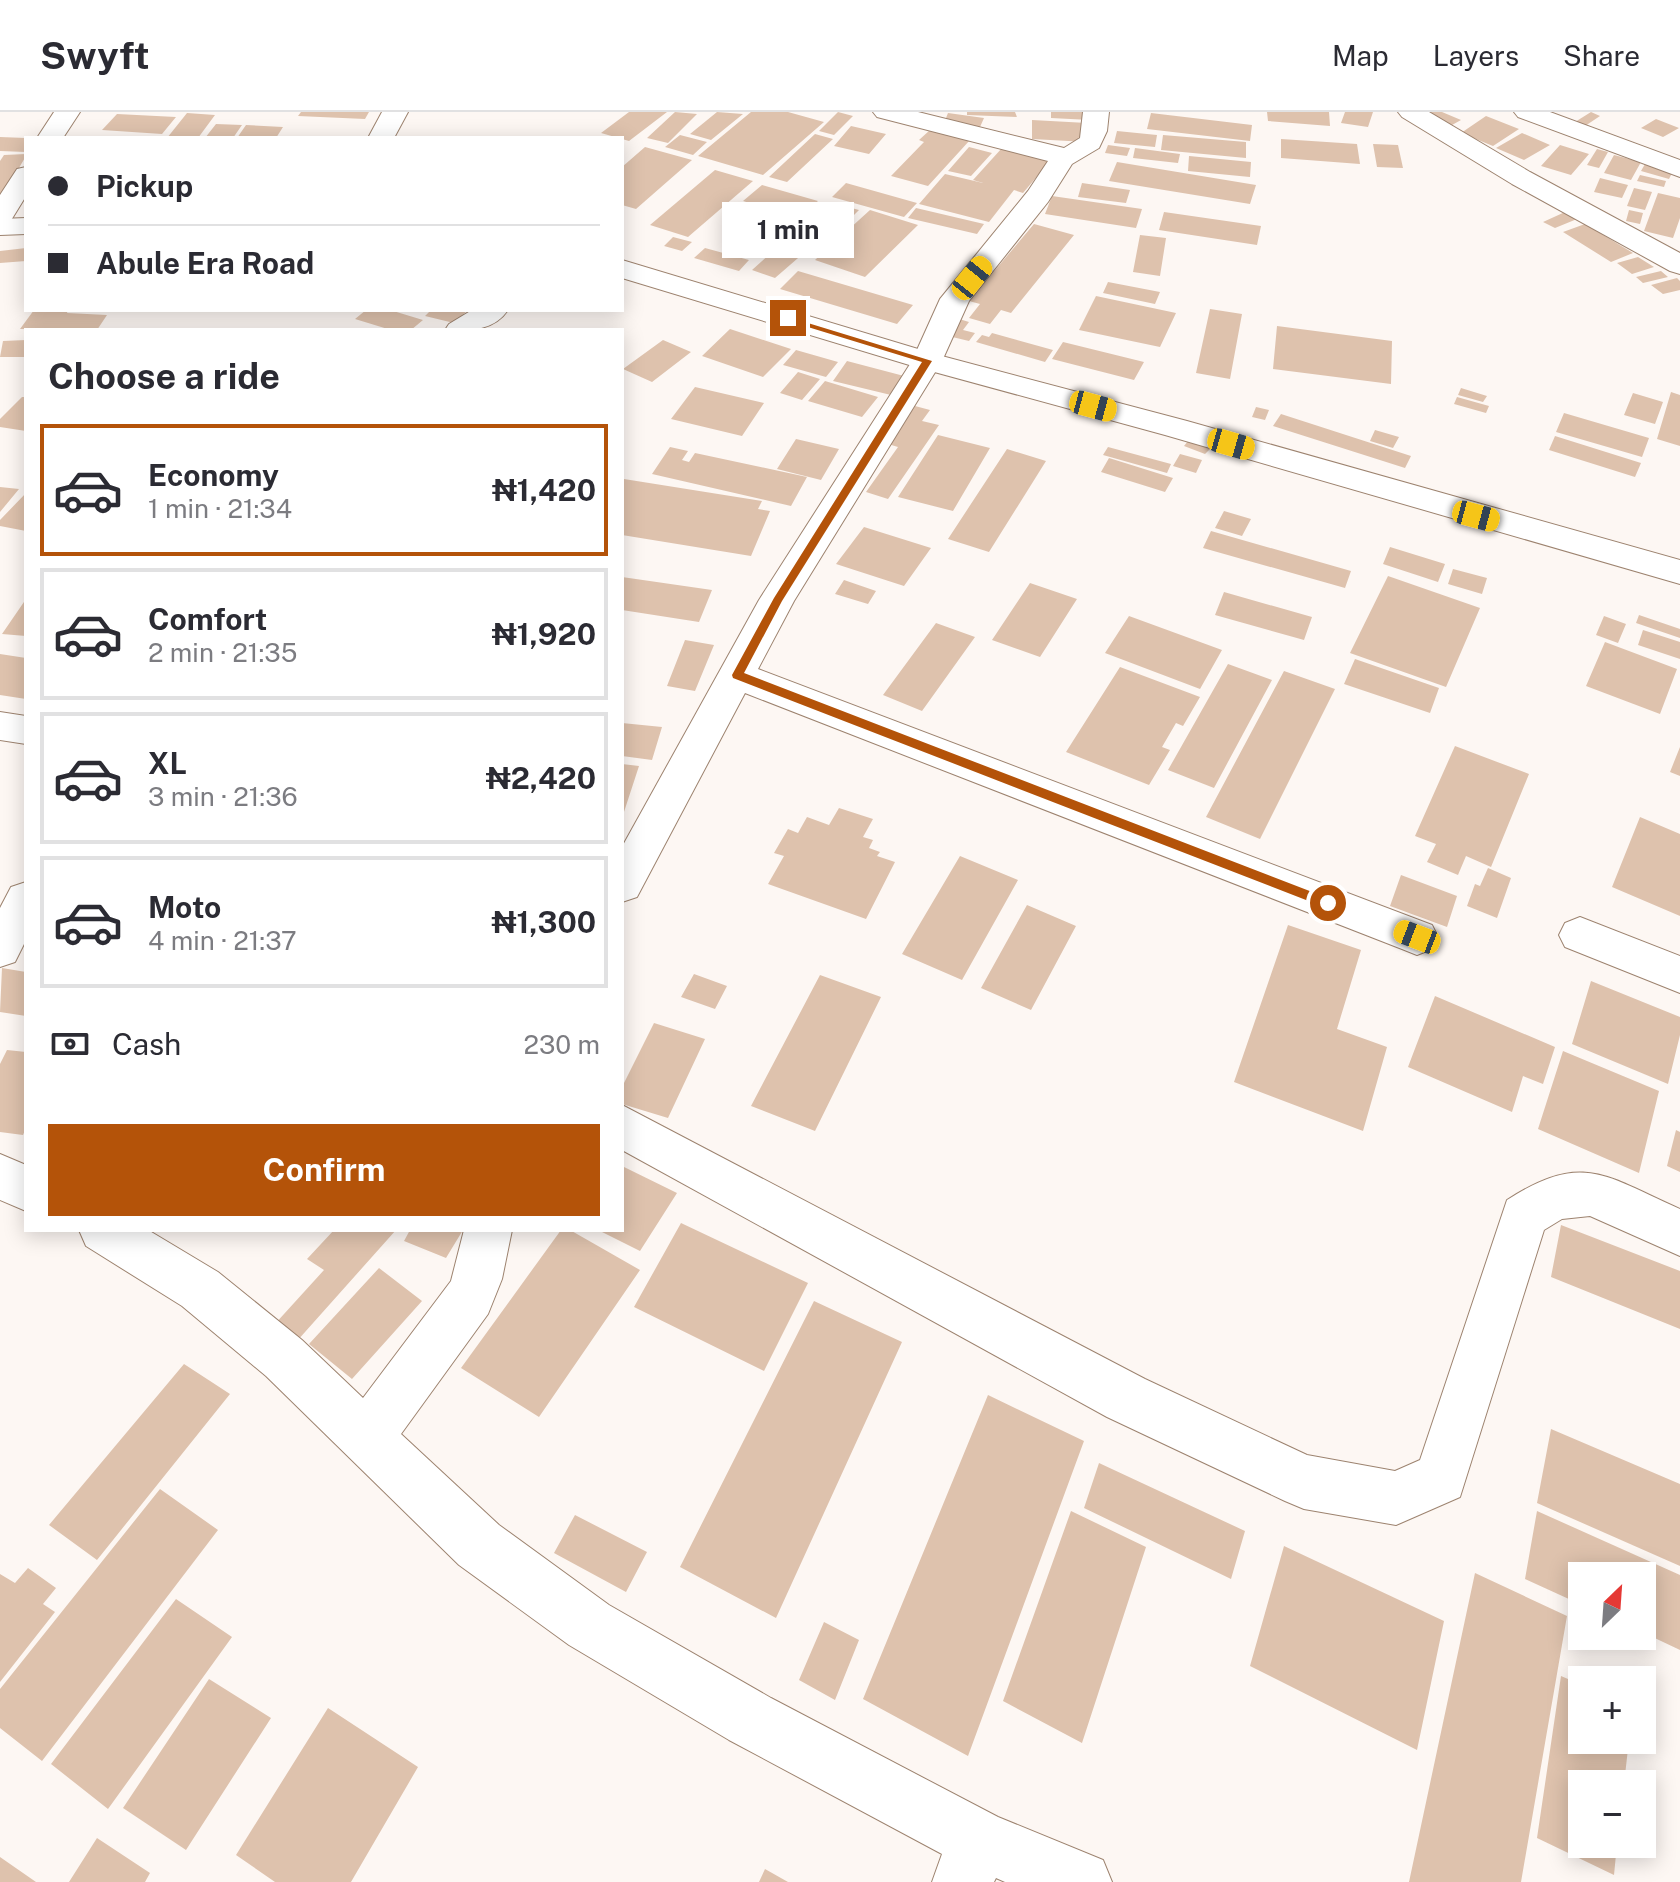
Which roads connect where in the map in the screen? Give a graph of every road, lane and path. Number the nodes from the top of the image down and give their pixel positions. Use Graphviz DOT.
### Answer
graph roads {
  1 [pos="67,112"];
  2 [pos="395,112"];
  3 [pos="1096,112"];
  4 [pos="1411,112"];
  5 [pos="1527,112"];
  6 [pos="900,114"];
  7 [pos="51,136"];
  8 [pos="382,136"];
  9 [pos="1062,159"];
  10 [pos="1680,169"];
  11 [pos="24,178"];
  12 [pos="0,216"];
  13 [pos="24,226"];
  14 [pos="0,227"];
  15 [pos="1680,265"];
  16 [pos="624,270"];
  17 [pos="490,312"];
  18 [pos="463,328"];
  19 [pos="927,361"];
  20 [pos="1680,572"];
  21 [pos="737,675"];
  22 [pos="0,726"];
  23 [pos="24,730"];
  24 [pos="624,881"];
  25 [pos="24,903"];
  26 [pos="1580,935"];
  27 [pos="1417,937"];
  28 [pos="0,949"];
  29 [pos="1680,975"];
  30 [pos="624,1127"];
  31 [pos="0,1176"];
  32 [pos="24,1188"];
  33 [pos="106,1232"];
  34 [pos="488,1232"];
  35 [pos="1680,1233"];
  36 [pos="368,1439"];
  37 [pos="970,1861"];
  38 [pos="1081,1882"];
  1 -- 7 [label="street"];
  2 -- 8 [label="street"];
  3 -- 9 [label="street"];
  4 -- 15 [label="street"];
  5 -- 10 [label="street"];
  6 -- 9 [label="street"];
  9 -- 19 [label="street"];
  11 -- 12 [label="street"];
  13 -- 14 [label="street"];
  16 -- 19 [label="street"];
  17 -- 18 [label="street"];
  19 -- 20 [label="street"];
  19 -- 21 [label="street"];
  21 -- 24 [label="street"];
  21 -- 27 [label="street"];
  22 -- 23 [label="street"];
  25 -- 28 [label="street"];
  26 -- 29 [label="street"];
  30 -- 35 [label="street"];
  31 -- 32 [label="street"];
  33 -- 36 [label="street"];
  34 -- 36 [label="street"];
  36 -- 37 [label="street"];
  37 -- 38 [label="street"];
}
